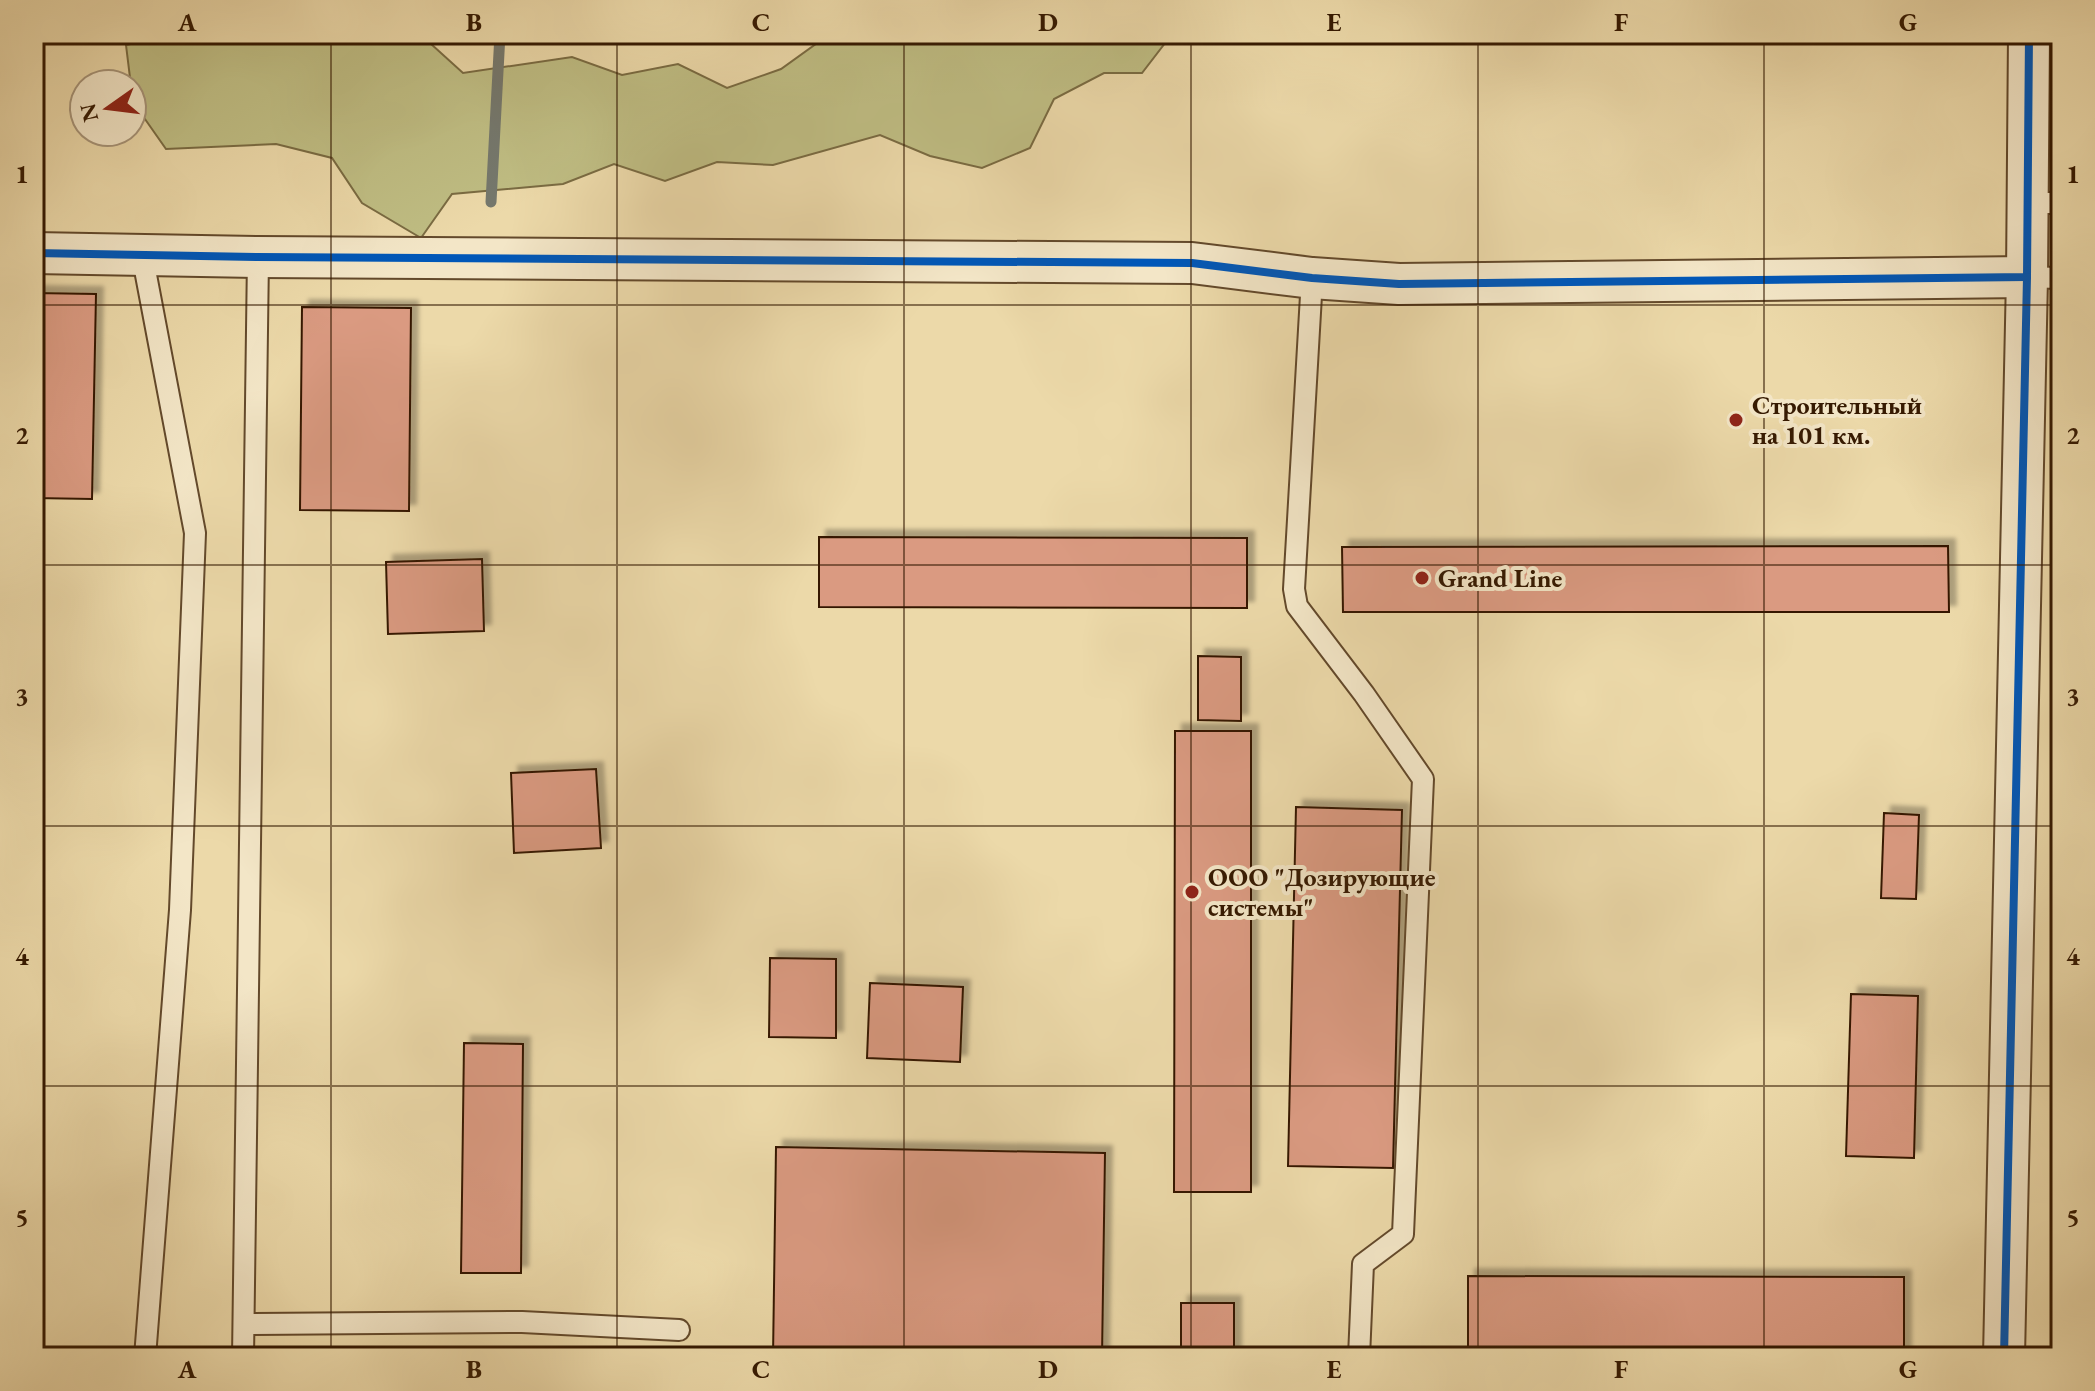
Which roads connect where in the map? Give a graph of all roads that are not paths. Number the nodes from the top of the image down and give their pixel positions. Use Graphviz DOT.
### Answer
graph roads {
  1 [pos="2029,34"];
  2 [pos="2044,203"];
  3 [pos="34,253"];
  4 [pos="142,254"];
  5 [pos="258,257"];
  6 [pos="1312,278"];
  7 [pos="2044,278"];
  8 [pos="244,1324"];
  9 [pos="679,1330"];
  10 [pos="145,1357"];
  11 [pos="243,1357"];
  12 [pos="1359,1357"];
  13 [pos="2004,1357"];
  1 -- 2 [label="street"];
  2 -- 7 [label="street"];
  3 -- 4 [label="street"];
  4 -- 5 [label="street"];
  4 -- 10 [label="lane"];
  5 -- 6 [label="street"];
  5 -- 8 [label="lane"];
  6 -- 7 [label="street"];
  6 -- 12 [label="lane"];
  7 -- 13 [label="street"];
  8 -- 9 [label="lane"];
  8 -- 11 [label="lane"];
}
